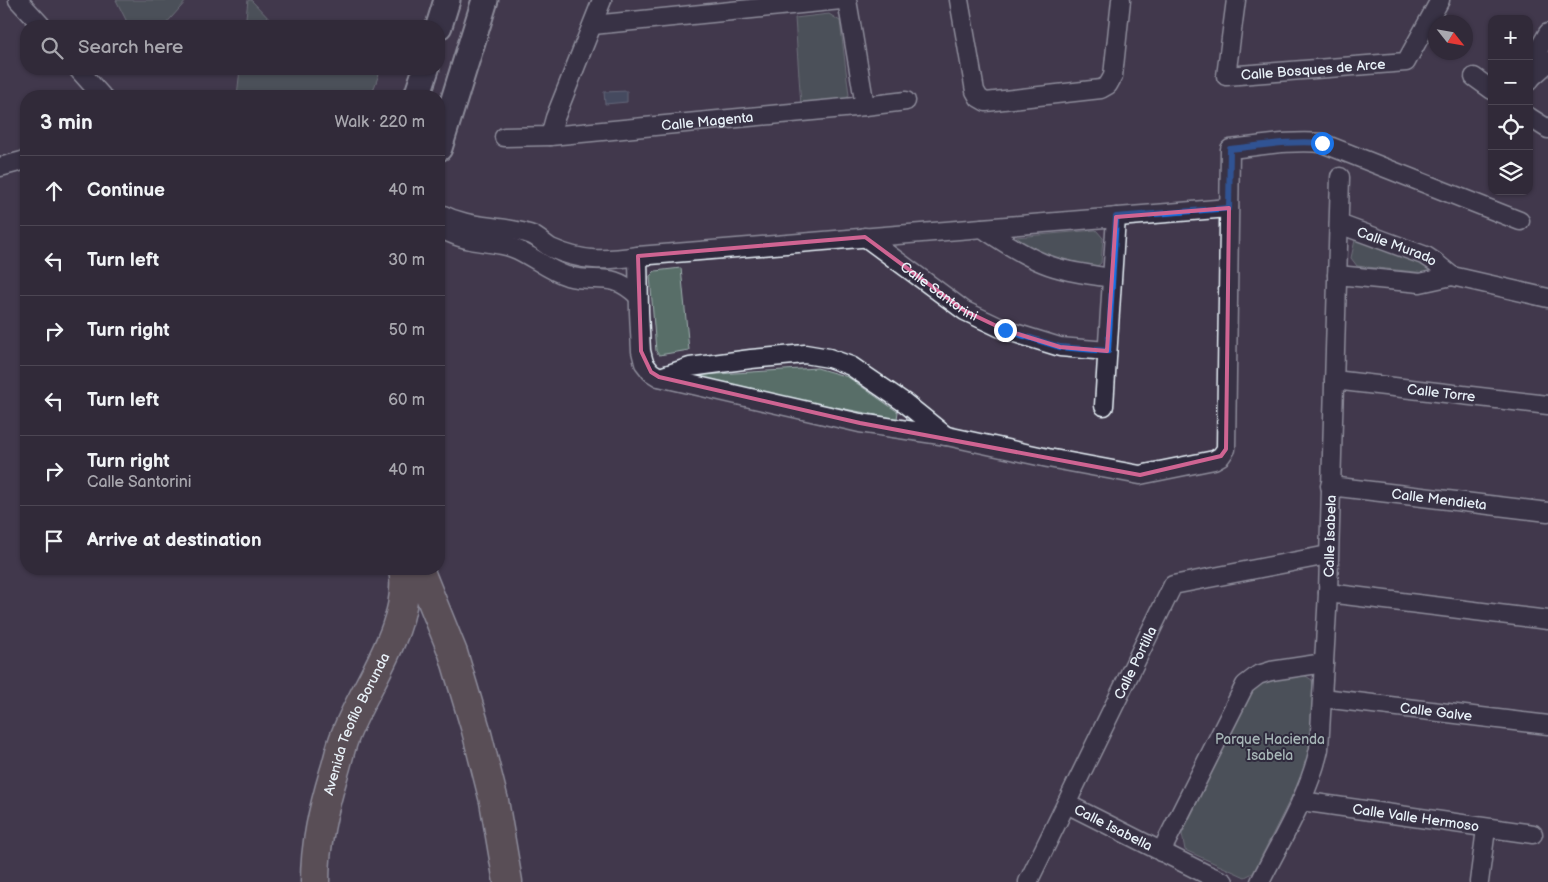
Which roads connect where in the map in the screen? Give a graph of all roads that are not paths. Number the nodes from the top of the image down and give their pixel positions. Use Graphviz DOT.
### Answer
graph roads {
  1 [pos="18,0"];
  2 [pos="447,0"];
  3 [pos="485,0"];
  4 [pos="602,0"];
  5 [pos="841,0"];
  6 [pos="847,0"];
  7 [pos="960,0"];
  8 [pos="1121,0"];
  9 [pos="1236,0"];
  10 [pos="1440,0"];
  11 [pos="36,20"];
  12 [pos="441,20"];
  13 [pos="593,25"];
  14 [pos="1548,33"];
  15 [pos="1539,70"];
  16 [pos="83,75"];
  17 [pos="424,75"];
  18 [pos="1474,77"];
  19 [pos="1488,87"];
  20 [pos="97,90"];
  21 [pos="419,90"];
  22 [pos="906,101"];
  23 [pos="865,106"];
  24 [pos="1533,120"];
  25 [pos="445,129"];
  26 [pos="1548,129"];
  27 [pos="550,136"];
  28 [pos="504,137"];
  29 [pos="20,161"];
  30 [pos="0,167"];
  31 [pos="1340,177"];
  32 [pos="1229,208"];
  33 [pos="445,216"];
  34 [pos="1116,217"];
  35 [pos="1520,221"];
  36 [pos="1339,224"];
  37 [pos="982,228"];
  38 [pos="445,231"];
  39 [pos="865,238"];
  40 [pos="638,256"];
  41 [pos="1337,275"];
  42 [pos="1452,276"];
  43 [pos="1111,278"];
  44 [pos="638,296"];
  45 [pos="1548,298"];
  46 [pos="1108,351"];
  47 [pos="659,377"];
  48 [pos="1334,380"];
  49 [pos="1548,404"];
  50 [pos="1104,406"];
  51 [pos="947,436"];
  52 [pos="1330,486"];
  53 [pos="1548,512"];
  54 [pos="1328,555"];
  55 [pos="404,575"];
  56 [pos="421,575"];
  57 [pos="1328,593"];
  58 [pos="1548,620"];
  59 [pos="1324,663"];
  60 [pos="1323,698"];
  61 [pos="1548,725"];
  62 [pos="1300,801"];
  63 [pos="1067,804"];
  64 [pos="1486,828"];
  65 [pos="1533,834"];
  66 [pos="1161,852"];
  67 [pos="1204,878"];
  68 [pos="315,882"];
  69 [pos="508,882"];
  70 [pos="1028,882"];
  71 [pos="1223,882"];
  72 [pos="1260,882"];
  73 [pos="1479,882"];
  1 -- 11 [label="street"];
  2 -- 12 [label="main road"];
  3 -- 25 [label="main road"];
  4 -- 13 [label="street"];
  5 -- 13 [label="street"];
  6 -- 23 [label="street"];
  7 -- 8 [label="street"];
  9 -- 10 [label="street, Calle Bosques de Arce"];
  13 -- 27 [label="street"];
  14 -- 15 [label="street"];
  16 -- 20 [label="street"];
  17 -- 21 [label="main road"];
  18 -- 19 [label="street"];
  22 -- 23 [label="street, Calle Magenta"];
  23 -- 27 [label="street, Calle Magenta"];
  24 -- 26 [label="street"];
  27 -- 28 [label="street, Calle Magenta"];
  29 -- 30 [label="street"];
  31 -- 36 [label="street, Calle Isabela"];
  32 -- 34 [label="street"];
  32 -- 35 [label="street"];
  32 -- 51 [label="street"];
  33 -- 40 [label="street"];
  34 -- 37 [label="street"];
  34 -- 43 [label="street"];
  36 -- 41 [label="street, Calle Isabela"];
  36 -- 42 [label="street, Calle Murado"];
  37 -- 39 [label="street"];
  37 -- 43 [label="street"];
  38 -- 44 [label="street"];
  39 -- 40 [label="street"];
  39 -- 46 [label="street, Calle Santorini"];
  40 -- 44 [label="street"];
  41 -- 42 [label="street, Calle Murado"];
  41 -- 48 [label="street, Calle Isabela"];
  42 -- 45 [label="street, Calle Murado"];
  43 -- 46 [label="street"];
  44 -- 47 [label="street"];
  46 -- 50 [label="street"];
  47 -- 51 [label="street"];
  47 -- 51 [label="street"];
  48 -- 49 [label="street, Calle Torre"];
  48 -- 52 [label="street, Calle Isabela"];
  52 -- 53 [label="street, Calle Mendieta"];
  52 -- 54 [label="street, Calle Isabela"];
  54 -- 57 [label="street, Calle Isabela"];
  54 -- 63 [label="street, Calle Portilla"];
  55 -- 68 [label="main road, Avenida Teofilo Borunda"];
  56 -- 69 [label="main road"];
  57 -- 58 [label="street"];
  57 -- 59 [label="street, Calle Isabela"];
  59 -- 60 [label="street, Calle Isabela"];
  59 -- 66 [label="street, Calle Isabella"];
  60 -- 61 [label="street, Calle Galve"];
  60 -- 62 [label="street, Calle Isabela"];
  62 -- 64 [label="street, Calle Valle Hermoso"];
  62 -- 72 [label="street, Calle Isabela"];
  63 -- 66 [label="street, Calle Isabella"];
  63 -- 70 [label="street, Calle Portilla"];
  64 -- 65 [label="street, Calle Valle Hermoso"];
  64 -- 73 [label="street"];
  66 -- 67 [label="street, Calle Isabella"];
  67 -- 71 [label="street, Calle Isabella"];
}
